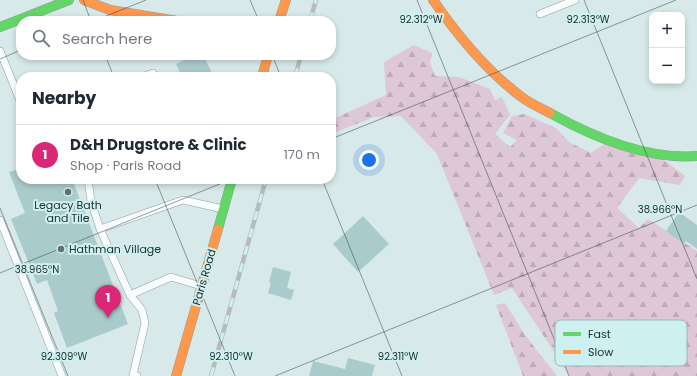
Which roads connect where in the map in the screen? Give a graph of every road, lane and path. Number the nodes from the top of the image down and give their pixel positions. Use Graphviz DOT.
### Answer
graph roads {
  1 [pos="69,0"];
  2 [pos="84,0"];
  3 [pos="286,0"];
  4 [pos="433,0"];
  5 [pos="575,0"];
  6 [pos="540,14"];
  7 [pos="28,16"];
  8 [pos="147,16"];
  9 [pos="281,16"];
  10 [pos="16,21"];
  11 [pos="0,27"];
  12 [pos="0,51"];
  13 [pos="2,60"];
  14 [pos="267,60"];
  15 [pos="263,72"];
  16 [pos="16,92"];
  17 [pos="697,156"];
  18 [pos="89,184"];
  19 [pos="231,184"];
  20 [pos="224,209"];
  21 [pos="0,220"];
  22 [pos="100,229"];
  23 [pos="202,286"];
  24 [pos="130,295"];
  25 [pos="62,376"];
  26 [pos="135,376"];
  27 [pos="176,376"];
  1 -- 7 [label="main road"];
  2 -- 8 [label="main road"];
  3 -- 9 [label="main road"];
  4 -- 17 [label="main road"];
  5 -- 6 [label="lane"];
  10 -- 11 [label="main road"];
  12 -- 13 [label="lane"];
  13 -- 16 [label="lane"];
  14 -- 15 [label="main road"];
  18 -- 22 [label="lane"];
  19 -- 20 [label="main road, Paris Road"];
  20 -- 22 [label="lane"];
  20 -- 23 [label="main road, Paris Road"];
  21 -- 25 [label="lane"];
  22 -- 24 [label="lane"];
  23 -- 24 [label="lane"];
  23 -- 27 [label="main road, Paris Road"];
  24 -- 26 [label="lane"];
}
